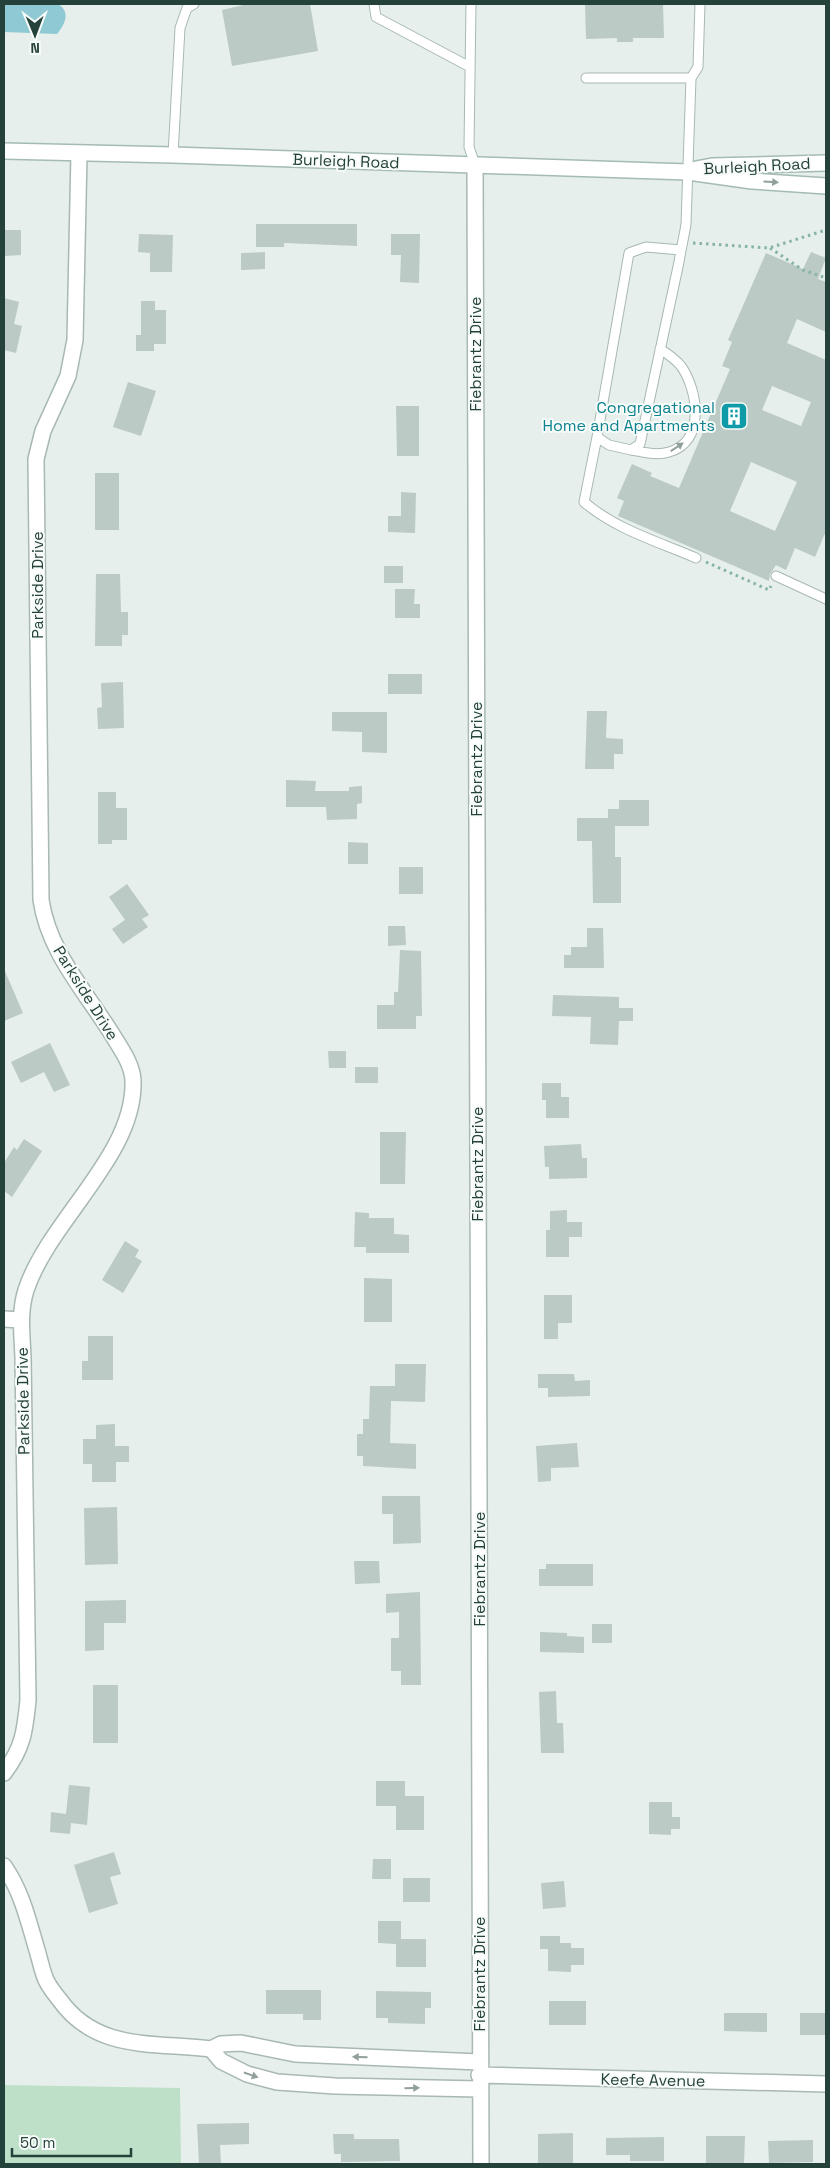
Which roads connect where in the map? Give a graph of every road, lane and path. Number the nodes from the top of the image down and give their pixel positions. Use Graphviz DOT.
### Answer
graph roads {
  1 [pos="194,4"];
  2 [pos="374,4"];
  3 [pos="471,4"];
  4 [pos="700,4"];
  5 [pos="470,67"];
  6 [pos="586,78"];
  7 [pos="691,78"];
  8 [pos="4,151"];
  9 [pos="79,154"];
  10 [pos="173,155"];
  11 [pos="826,163"];
  12 [pos="475,164"];
  13 [pos="688,172"];
  14 [pos="826,186"];
  15 [pos="826,230"];
  16 [pos="682,246"];
  17 [pos="769,248"];
  18 [pos="826,278"];
  19 [pos="660,349"];
  20 [pos="597,438"];
  21 [pos="630,450"];
  22 [pos="696,558"];
  23 [pos="776,576"];
  24 [pos="826,599"];
  25 [pos="4,1319"];
  26 [pos="20,1320"];
  27 [pos="4,1772"];
  28 [pos="4,1866"];
  29 [pos="211,2049"];
  30 [pos="479,2075"];
  31 [pos="826,2084"];
  32 [pos="480,2164"];
  1 -- 10 [label="lane"];
  2 -- 5 [label="lane"];
  3 -- 5 [label="lane"];
  4 -- 7 [label="lane"];
  5 -- 12 [label="lane"];
  6 -- 7 [label="lane"];
  7 -- 13 [label="lane"];
  8 -- 9 [label="street, Burleigh Road"];
  9 -- 10 [label="street, Burleigh Road"];
  9 -- 26 [label="street, Parkside Drive"];
  10 -- 12 [label="street, Burleigh Road"];
  11 -- 13 [label="street, Burleigh Road"];
  12 -- 13 [label="street, Burleigh Road"];
  12 -- 30 [label="street, Fiebrantz Drive"];
  13 -- 14 [label="street, Burleigh Road, one-way"];
  13 -- 16 [label="lane"];
  15 -- 17 [label="path"];
  16 -- 17 [label="path"];
  16 -- 19 [label="lane"];
  16 -- 20 [label="lane"];
  17 -- 18 [label="path"];
  19 -- 21 [label="lane"];
  21 -- 19 [label="lane, one-way"];
  20 -- 21 [label="lane"];
  20 -- 22 [label="lane"];
  22 -- 23 [label="path"];
  23 -- 24 [label="lane"];
  25 -- 26 [label="street"];
  26 -- 27 [label="street, Parkside Drive"];
  28 -- 29 [label="street, Keefe Avenue"];
  30 -- 29 [label="street, Keefe Avenue, one-way"];
  29 -- 30 [label="street, Keefe Avenue, one-way"];
  30 -- 31 [label="street, Keefe Avenue"];
  30 -- 32 [label="street, Fiebrantz Drive"];
}
